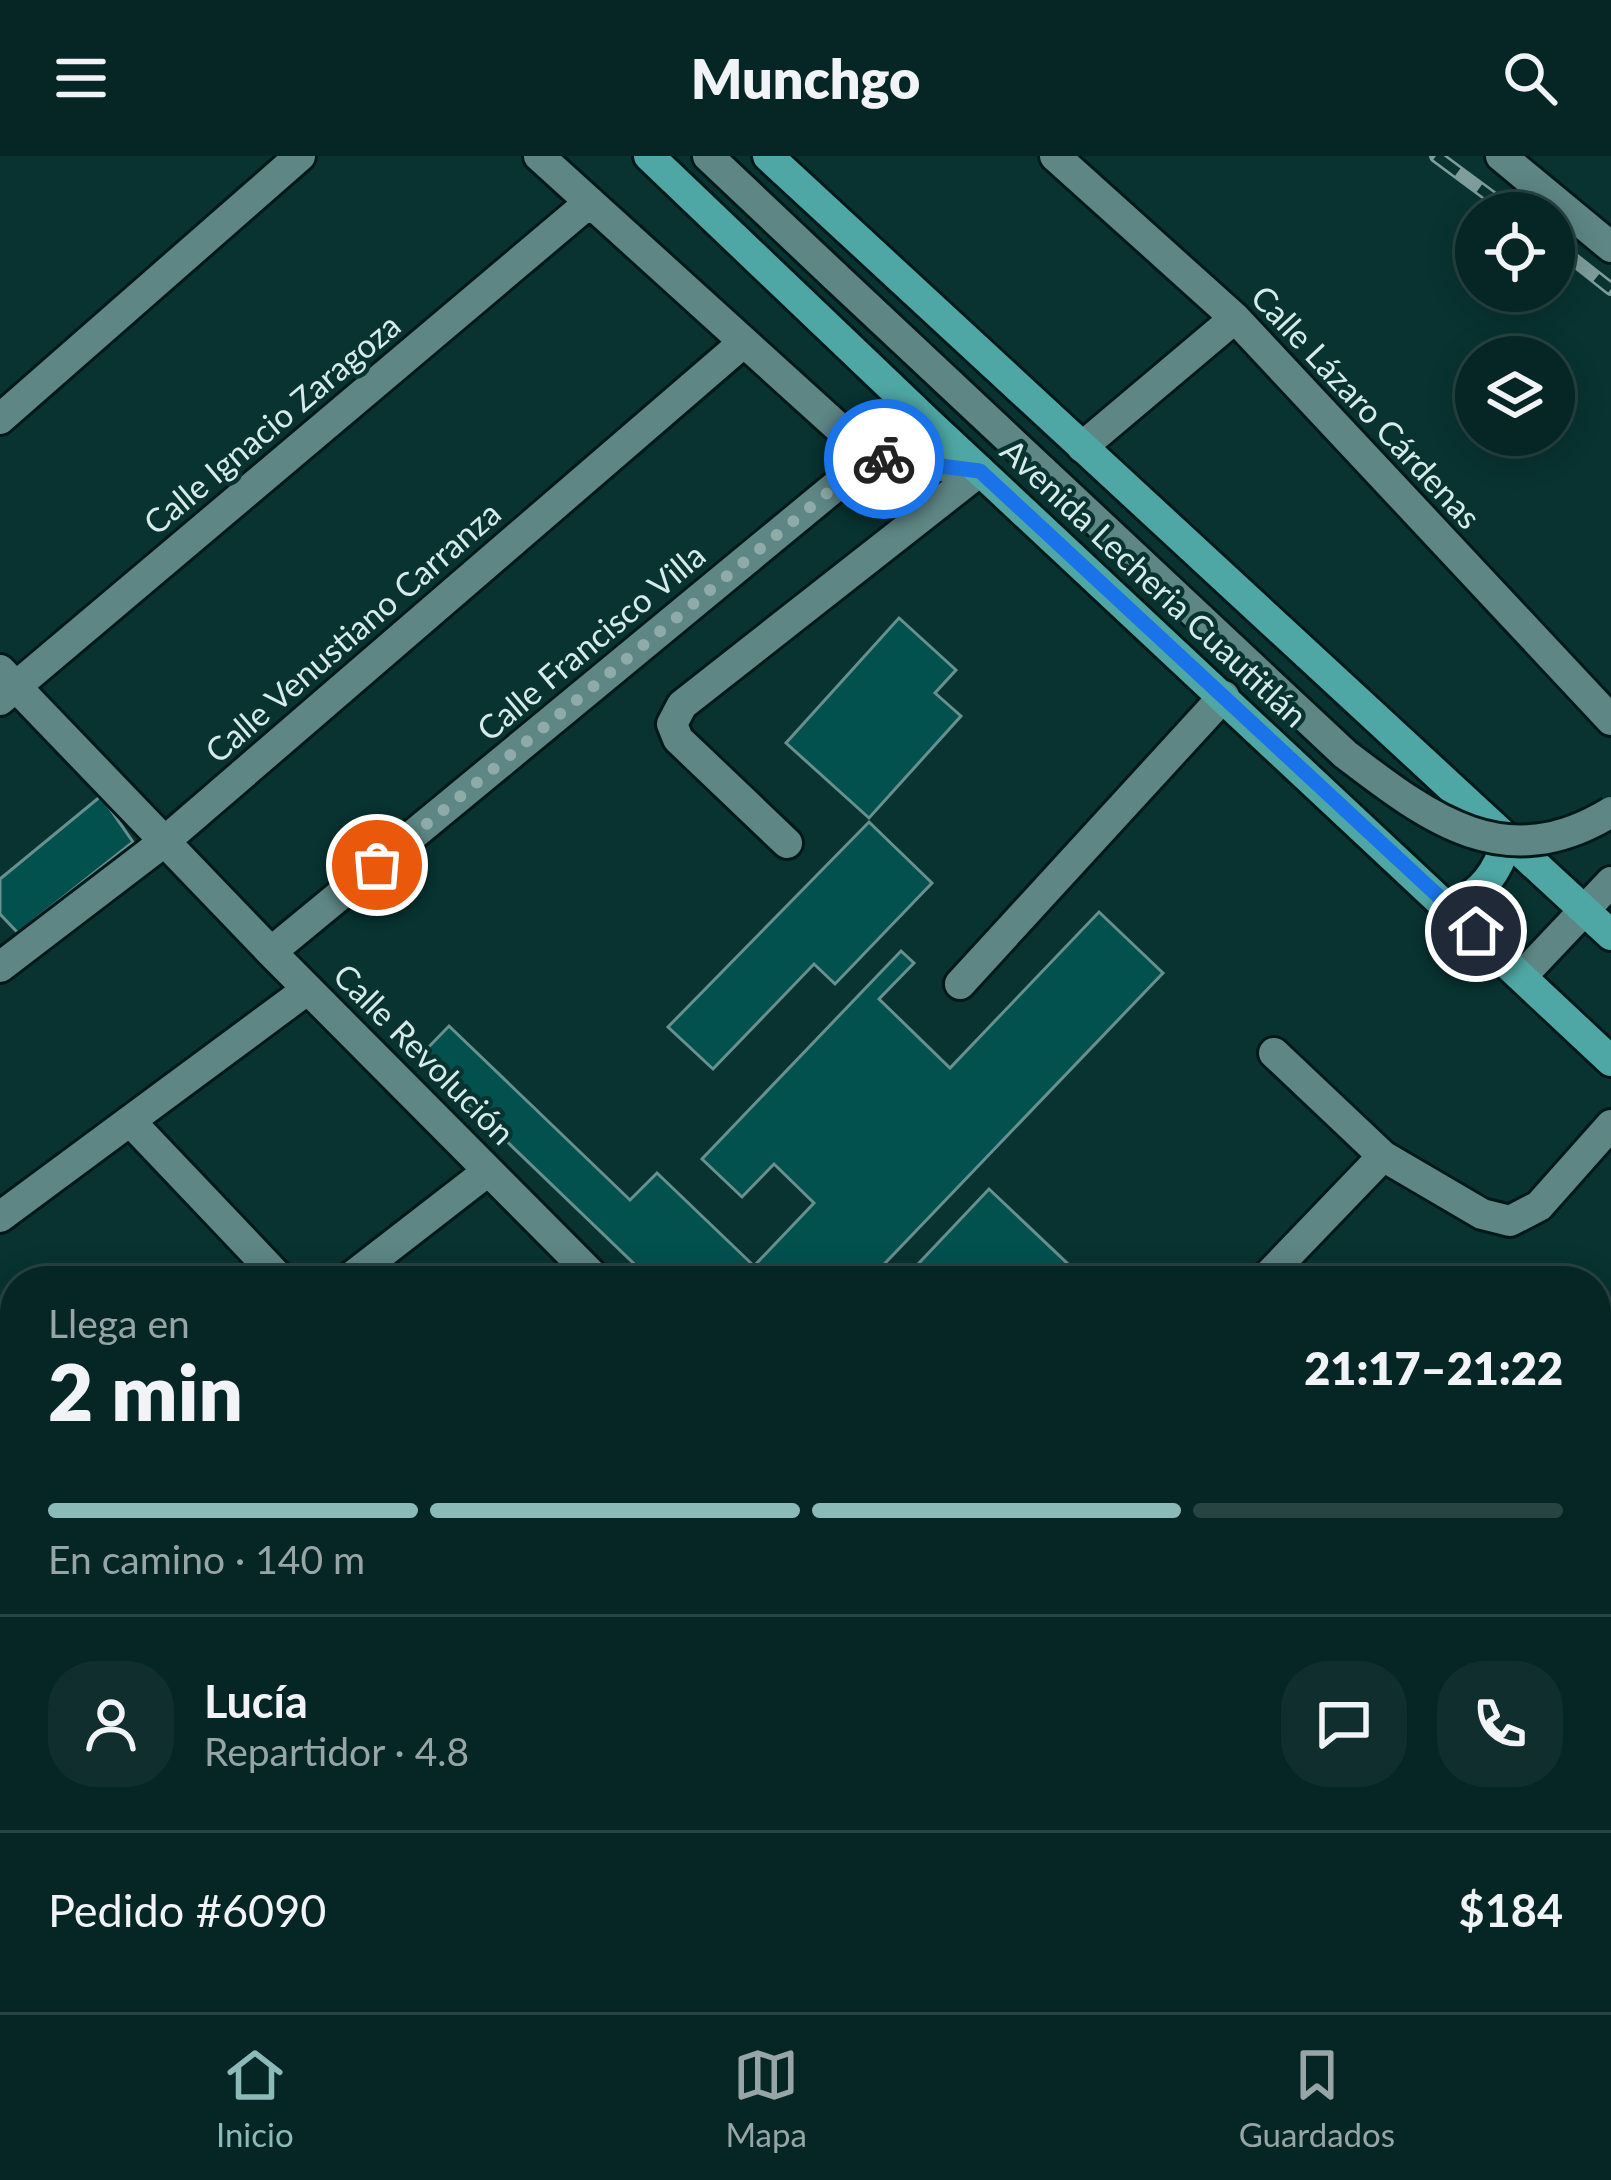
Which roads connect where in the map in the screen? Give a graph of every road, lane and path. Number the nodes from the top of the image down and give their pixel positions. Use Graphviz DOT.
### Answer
graph roads {
  1 [pos="300,156"];
  2 [pos="538,156"];
  3 [pos="650,156"];
  4 [pos="709,156"];
  5 [pos="768,156"];
  6 [pos="1055,156"];
  7 [pos="1501,156"];
  8 [pos="590,202"];
  9 [pos="1611,247"];
  10 [pos="1235,318"];
  11 [pos="744,342"];
  12 [pos="0,419"];
  13 [pos="1082,447"];
  14 [pos="871,457"];
  15 [pos="980,471"];
  16 [pos="5,685"];
  17 [pos="1224,696"];
  18 [pos="1611,720"];
  19 [pos="1611,812"];
  20 [pos="1507,840"];
  21 [pos="165,841"];
  22 [pos="787,843"];
  23 [pos="1611,882"];
  24 [pos="1452,908"];
  25 [pos="1584,911"];
  26 [pos="1611,935"];
  27 [pos="271,952"];
  28 [pos="0,967"];
  29 [pos="1522,976"];
  30 [pos="960,984"];
  31 [pos="308,989"];
  32 [pos="1274,1053"];
  33 [pos="1611,1060"];
  34 [pos="130,1121"];
  35 [pos="1611,1125"];
  36 [pos="1383,1156"];
  37 [pos="488,1171"];
  38 [pos="0,1217"];
  39 [pos="268,1266"];
  40 [pos="365,1266"];
  41 [pos="583,1266"];
  42 [pos="1277,1266"];
  1 -- 12 [label="street"];
  2 -- 8 [label="street"];
  3 -- 15 [label="main road, Avenida Lecheria Cuautitlán"];
  4 -- 19 [label="street, bridge"];
  5 -- 13 [label="main road, Avenida Lecheria Cuautitlán"];
  6 -- 10 [label="street, Calle Lázaro Cárdenas"];
  7 -- 9 [label="street"];
  8 -- 11 [label="street"];
  8 -- 16 [label="street, Calle Ignacio Zaragoza"];
  10 -- 13 [label="street"];
  10 -- 18 [label="street, Calle Lázaro Cárdenas"];
  11 -- 14 [label="street"];
  11 -- 21 [label="street, Calle Venustiano Carranza"];
  13 -- 20 [label="main road, Avenida Lecheria Cuautitlán"];
  14 -- 15 [label="street"];
  14 -- 27 [label="street, Calle Francisco Villa"];
  15 -- 17 [label="main road, Avenida Lecheria Cuautitlán"];
  15 -- 22 [label="street"];
  16 -- 21 [label="street, Calle Revolución"];
  17 -- 24 [label="main road, Avenida Lecheria Cuautitlán"];
  17 -- 30 [label="street"];
  20 -- 24 [label="main road"];
  20 -- 25 [label="main road, Avenida Lecheria Cuautitlán"];
  21 -- 27 [label="street, Calle Revolución"];
  21 -- 28 [label="street, Calle Venustiano Carranza"];
  23 -- 25 [label="street"];
  24 -- 29 [label="main road, Avenida Lecheria Cuautitlán"];
  25 -- 26 [label="main road, Avenida Lecheria Cuautitlán"];
  25 -- 29 [label="street"];
  27 -- 31 [label="street, Calle Revolución"];
  29 -- 33 [label="main road, Avenida Lecheria Cuautitlán"];
  31 -- 34 [label="street"];
  31 -- 37 [label="street, Calle Revolución"];
  32 -- 36 [label="street"];
  34 -- 38 [label="street"];
  34 -- 39 [label="street"];
  35 -- 36 [label="street"];
  36 -- 42 [label="street"];
  37 -- 40 [label="street"];
  37 -- 41 [label="street, Calle Revolución"];
}
